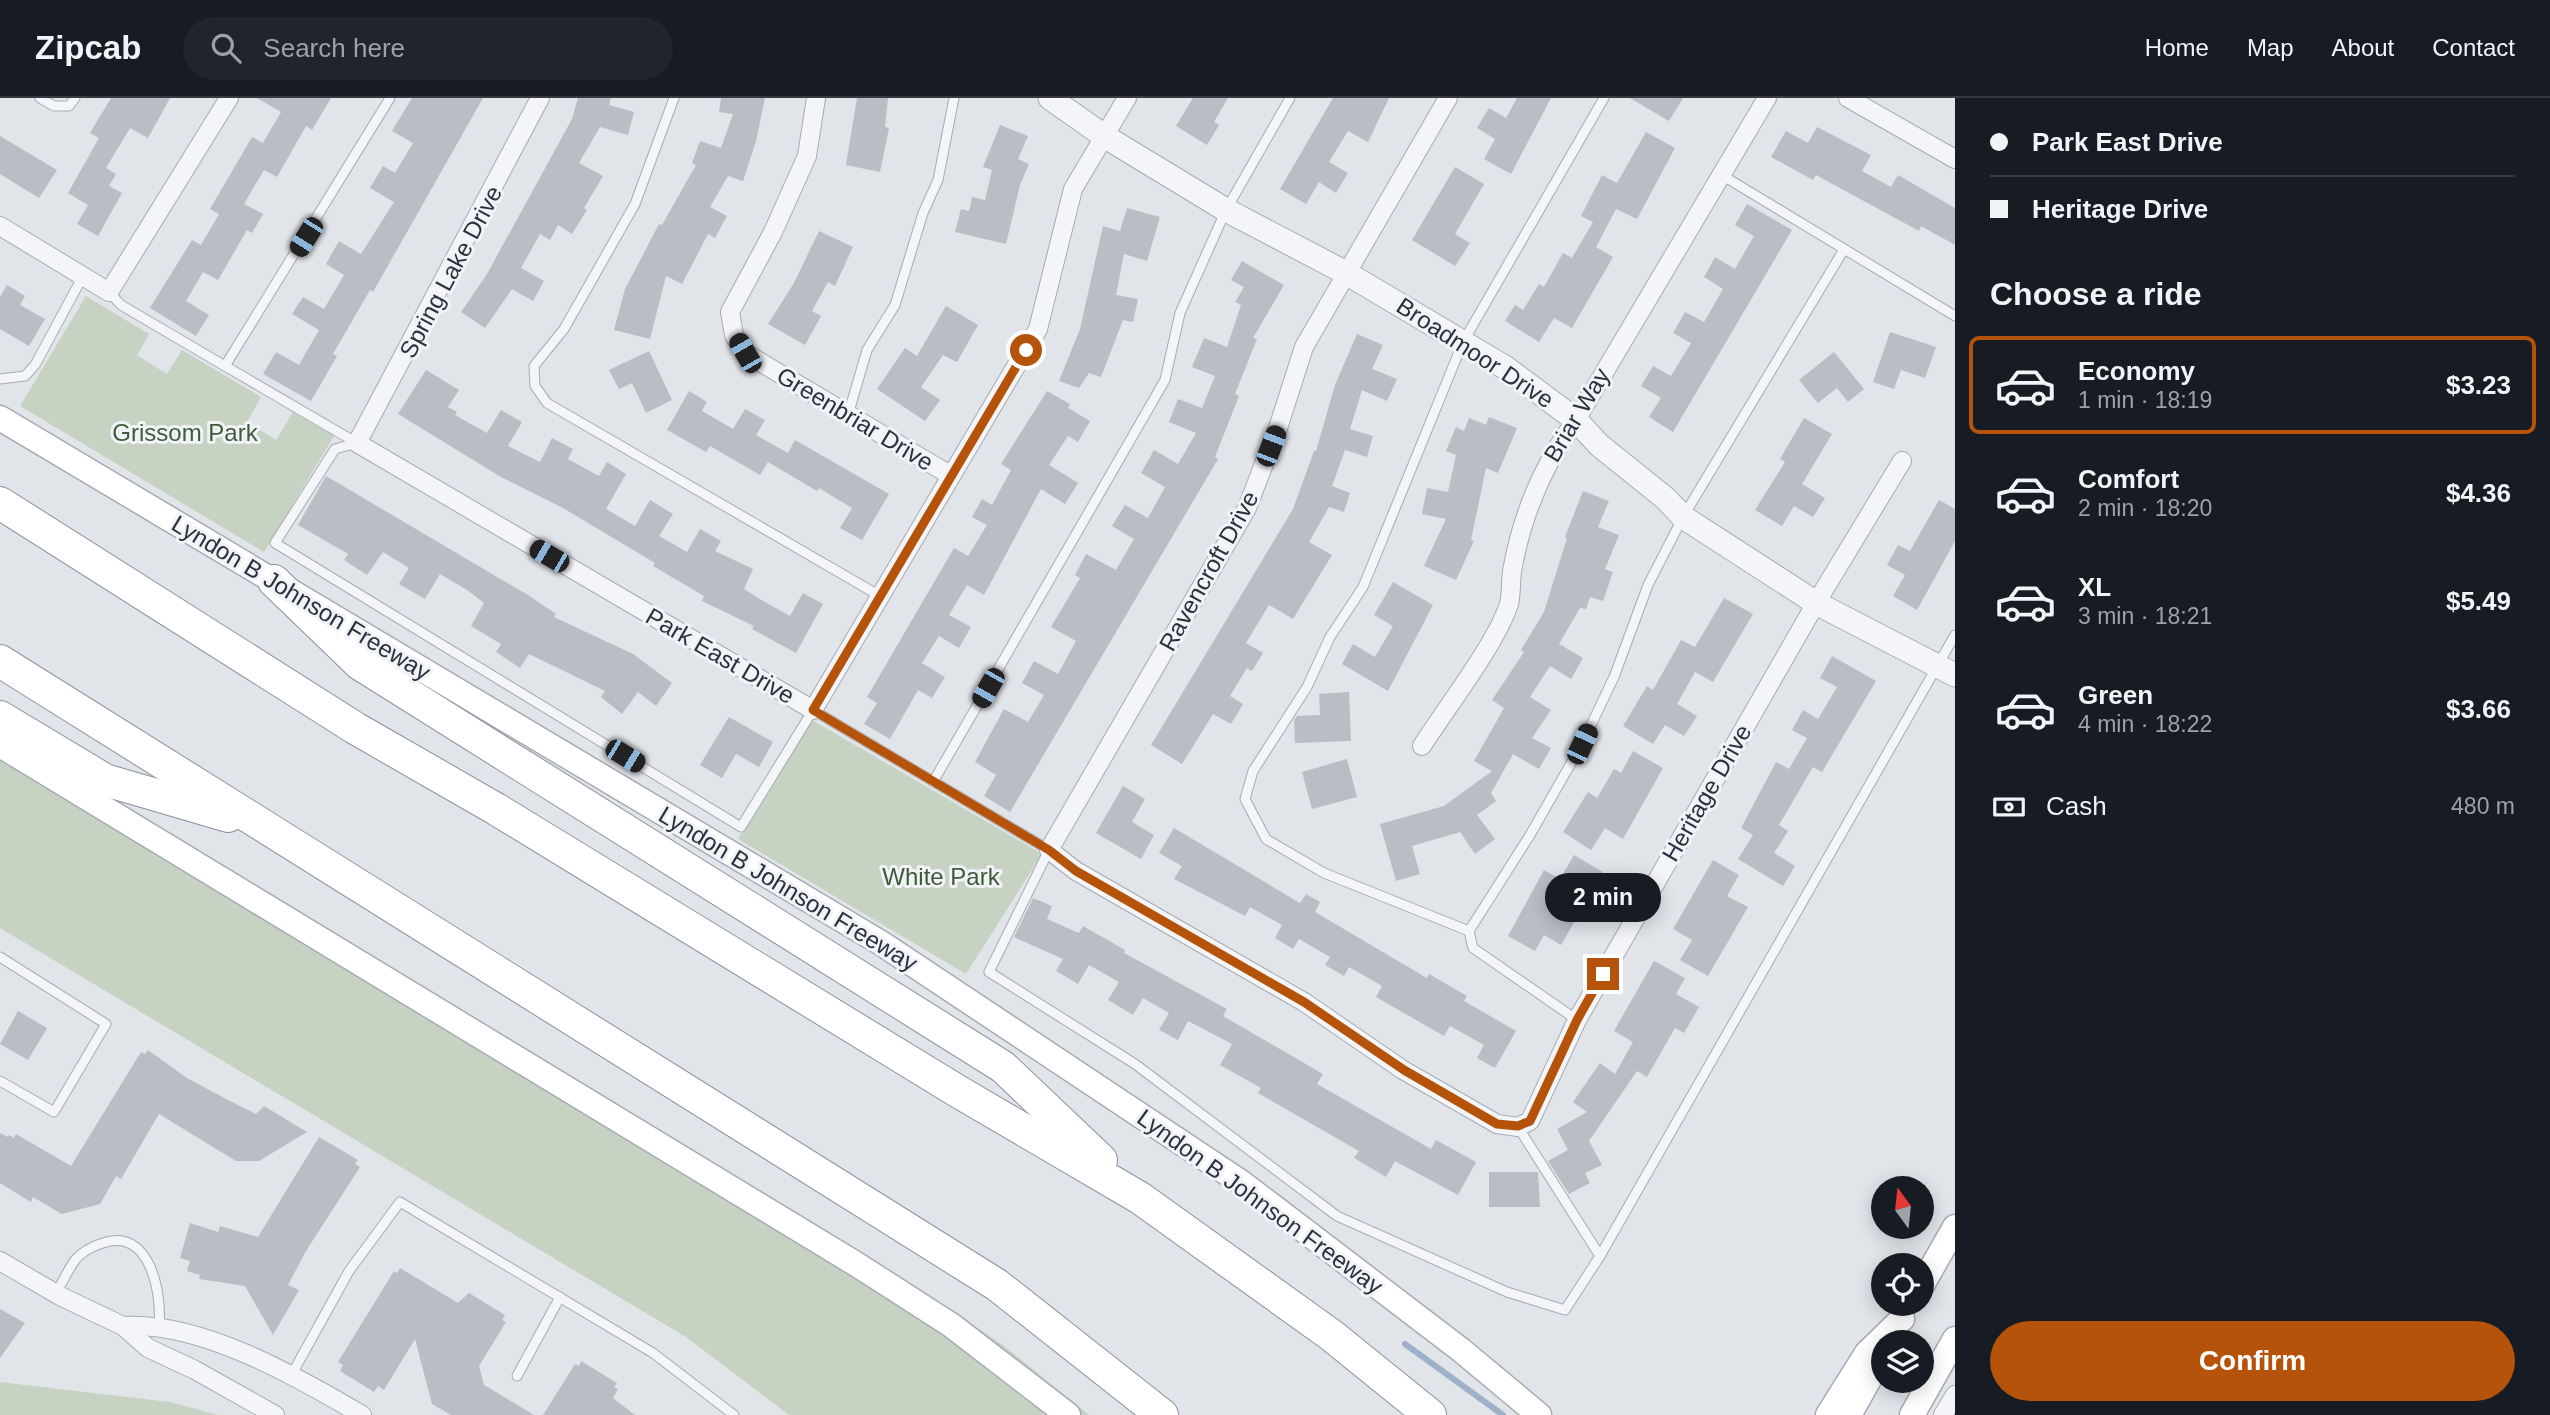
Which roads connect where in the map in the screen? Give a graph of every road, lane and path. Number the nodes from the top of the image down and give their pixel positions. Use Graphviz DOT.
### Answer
graph roads {
  1 [pos="40,98"];
  2 [pos="75,98"];
  3 [pos="229,98"];
  4 [pos="390,98"];
  5 [pos="540,98"];
  6 [pos="674,98"];
  7 [pos="816,98"];
  8 [pos="954,98"];
  9 [pos="1050,98"];
  10 [pos="1127,98"];
  11 [pos="1290,98"];
  12 [pos="1448,98"];
  13 [pos="1604,98"];
  14 [pos="1768,98"];
  15 [pos="1848,98"];
  16 [pos="1104,136"];
  17 [pos="1955,159"];
  18 [pos="1720,174"];
  19 [pos="1226,210"];
  20 [pos="0,226"];
  21 [pos="1843,251"];
  22 [pos="1348,274"];
  23 [pos="83,276"];
  24 [pos="109,292"];
  25 [pos="1955,316"];
  26 [pos="1463,342"];
  27 [pos="225,366"];
  28 [pos="0,379"];
  29 [pos="848,415"];
  30 [pos="0,418"];
  31 [pos="1576,419"];
  32 [pos="357,443"];
  33 [pos="1902,461"];
  34 [pos="950,475"];
  35 [pos="0,503"];
  36 [pos="1684,517"];
  37 [pos="274,582"];
  38 [pos="880,596"];
  39 [pos="1816,603"];
  40 [pos="1955,635"];
  41 [pos="0,662"];
  42 [pos="1946,670"];
  43 [pos="813,710"];
  44 [pos="0,716"];
  45 [pos="0,745"];
  46 [pos="1422,746"];
  47 [pos="933,782"];
  48 [pos="266,827"];
  49 [pos="1049,850"];
  50 [pos="1468,931"];
  51 [pos="0,957"];
  52 [pos="1577,1020"];
  53 [pos="0,1081"];
  54 [pos="1518,1126"];
  55 [pos="1140,1198"];
  56 [pos="1955,1227"];
  57 [pos="1601,1256"];
  58 [pos="0,1261"];
  59 [pos="1934,1263"];
  60 [pos="56,1293"];
  61 [pos="560,1297"];
  62 [pos="1901,1316"];
  63 [pos="123,1326"];
  64 [pos="159,1326"];
  65 [pos="1955,1339"];
  66 [pos="292,1374"];
  67 [pos="517,1376"];
  68 [pos="1871,1381"];
  69 [pos="1955,1395"];
  70 [pos="1858,1410"];
  71 [pos="275,1415"];
  72 [pos="362,1415"];
  73 [pos="734,1415"];
  74 [pos="1069,1415"];
  75 [pos="1162,1415"];
  76 [pos="1430,1415"];
  77 [pos="1539,1415"];
  78 [pos="1828,1415"];
  79 [pos="1912,1415"];
  80 [pos="1943,1415"];
  1 -- 2 [label="lane"];
  3 -- 24 [label="street"];
  4 -- 27 [label="lane"];
  5 -- 32 [label="street, Spring Lake Drive"];
  6 -- 38 [label="lane"];
  7 -- 29 [label="street, Greenbriar Drive"];
  8 -- 29 [label="lane"];
  9 -- 16 [label="street, Broadmoor Drive"];
  10 -- 16 [label="street, Park East Drive"];
  11 -- 19 [label="lane"];
  12 -- 22 [label="street, Ravencroft Drive"];
  13 -- 26 [label="lane"];
  14 -- 18 [label="street, Briar Way"];
  15 -- 17 [label="street"];
  16 -- 19 [label="street, Broadmoor Drive"];
  16 -- 34 [label="street, Park East Drive"];
  18 -- 21 [label="lane"];
  18 -- 31 [label="street, Briar Way"];
  19 -- 22 [label="street, Broadmoor Drive"];
  19 -- 47 [label="lane"];
  20 -- 23 [label="street"];
  21 -- 25 [label="lane"];
  21 -- 36 [label="lane"];
  22 -- 26 [label="street, Broadmoor Drive"];
  22 -- 49 [label="street, Ravencroft Drive"];
  23 -- 24 [label="street"];
  23 -- 28 [label="lane"];
  24 -- 27 [label="lane"];
  26 -- 31 [label="street, Broadmoor Drive"];
  26 -- 50 [label="lane"];
  27 -- 32 [label="lane"];
  29 -- 34 [label="street, Greenbriar Drive"];
  30 -- 37 [label="main road, Lyndon B Johnson Freeway"];
  31 -- 36 [label="street, Broadmoor Drive"];
  31 -- 46 [label="street, Briar Way"];
  32 -- 43 [label="street, Park East Drive"];
  32 -- 43 [label="lane"];
  33 -- 39 [label="street, Heritage Drive"];
  34 -- 38 [label="street, Park East Drive"];
  35 -- 55 [label="highway"];
  36 -- 39 [label="street, Broadmoor Drive"];
  36 -- 50 [label="lane"];
  37 -- 55 [label="highway"];
  37 -- 77 [label="main road, Lyndon B Johnson Freeway"];
  38 -- 43 [label="street, Park East Drive"];
  39 -- 42 [label="street, Broadmoor Drive"];
  39 -- 52 [label="street, Heritage Drive"];
  40 -- 42 [label="lane"];
  41 -- 48 [label="highway"];
  42 -- 57 [label="lane"];
  43 -- 47 [label="lane"];
  44 -- 48 [label="highway"];
  45 -- 74 [label="main road"];
  47 -- 49 [label="lane"];
  48 -- 75 [label="highway"];
  49 -- 54 [label="street"];
  49 -- 57 [label="lane"];
  50 -- 52 [label="lane"];
  51 -- 53 [label="lane"];
  52 -- 54 [label="street, Heritage Drive"];
  54 -- 57 [label="lane"];
  55 -- 76 [label="highway"];
  56 -- 59 [label="main road"];
  58 -- 60 [label="street"];
  60 -- 63 [label="street"];
  60 -- 64 [label="lane"];
  61 -- 66 [label="lane"];
  61 -- 67 [label="lane"];
  61 -- 73 [label="lane"];
  62 -- 78 [label="main road"];
  63 -- 64 [label="street"];
  63 -- 71 [label="street"];
  64 -- 66 [label="street"];
  65 -- 79 [label="main road"];
  66 -- 72 [label="street"];
  68 -- 70 [label="main road"];
  69 -- 80 [label="street"];
}
